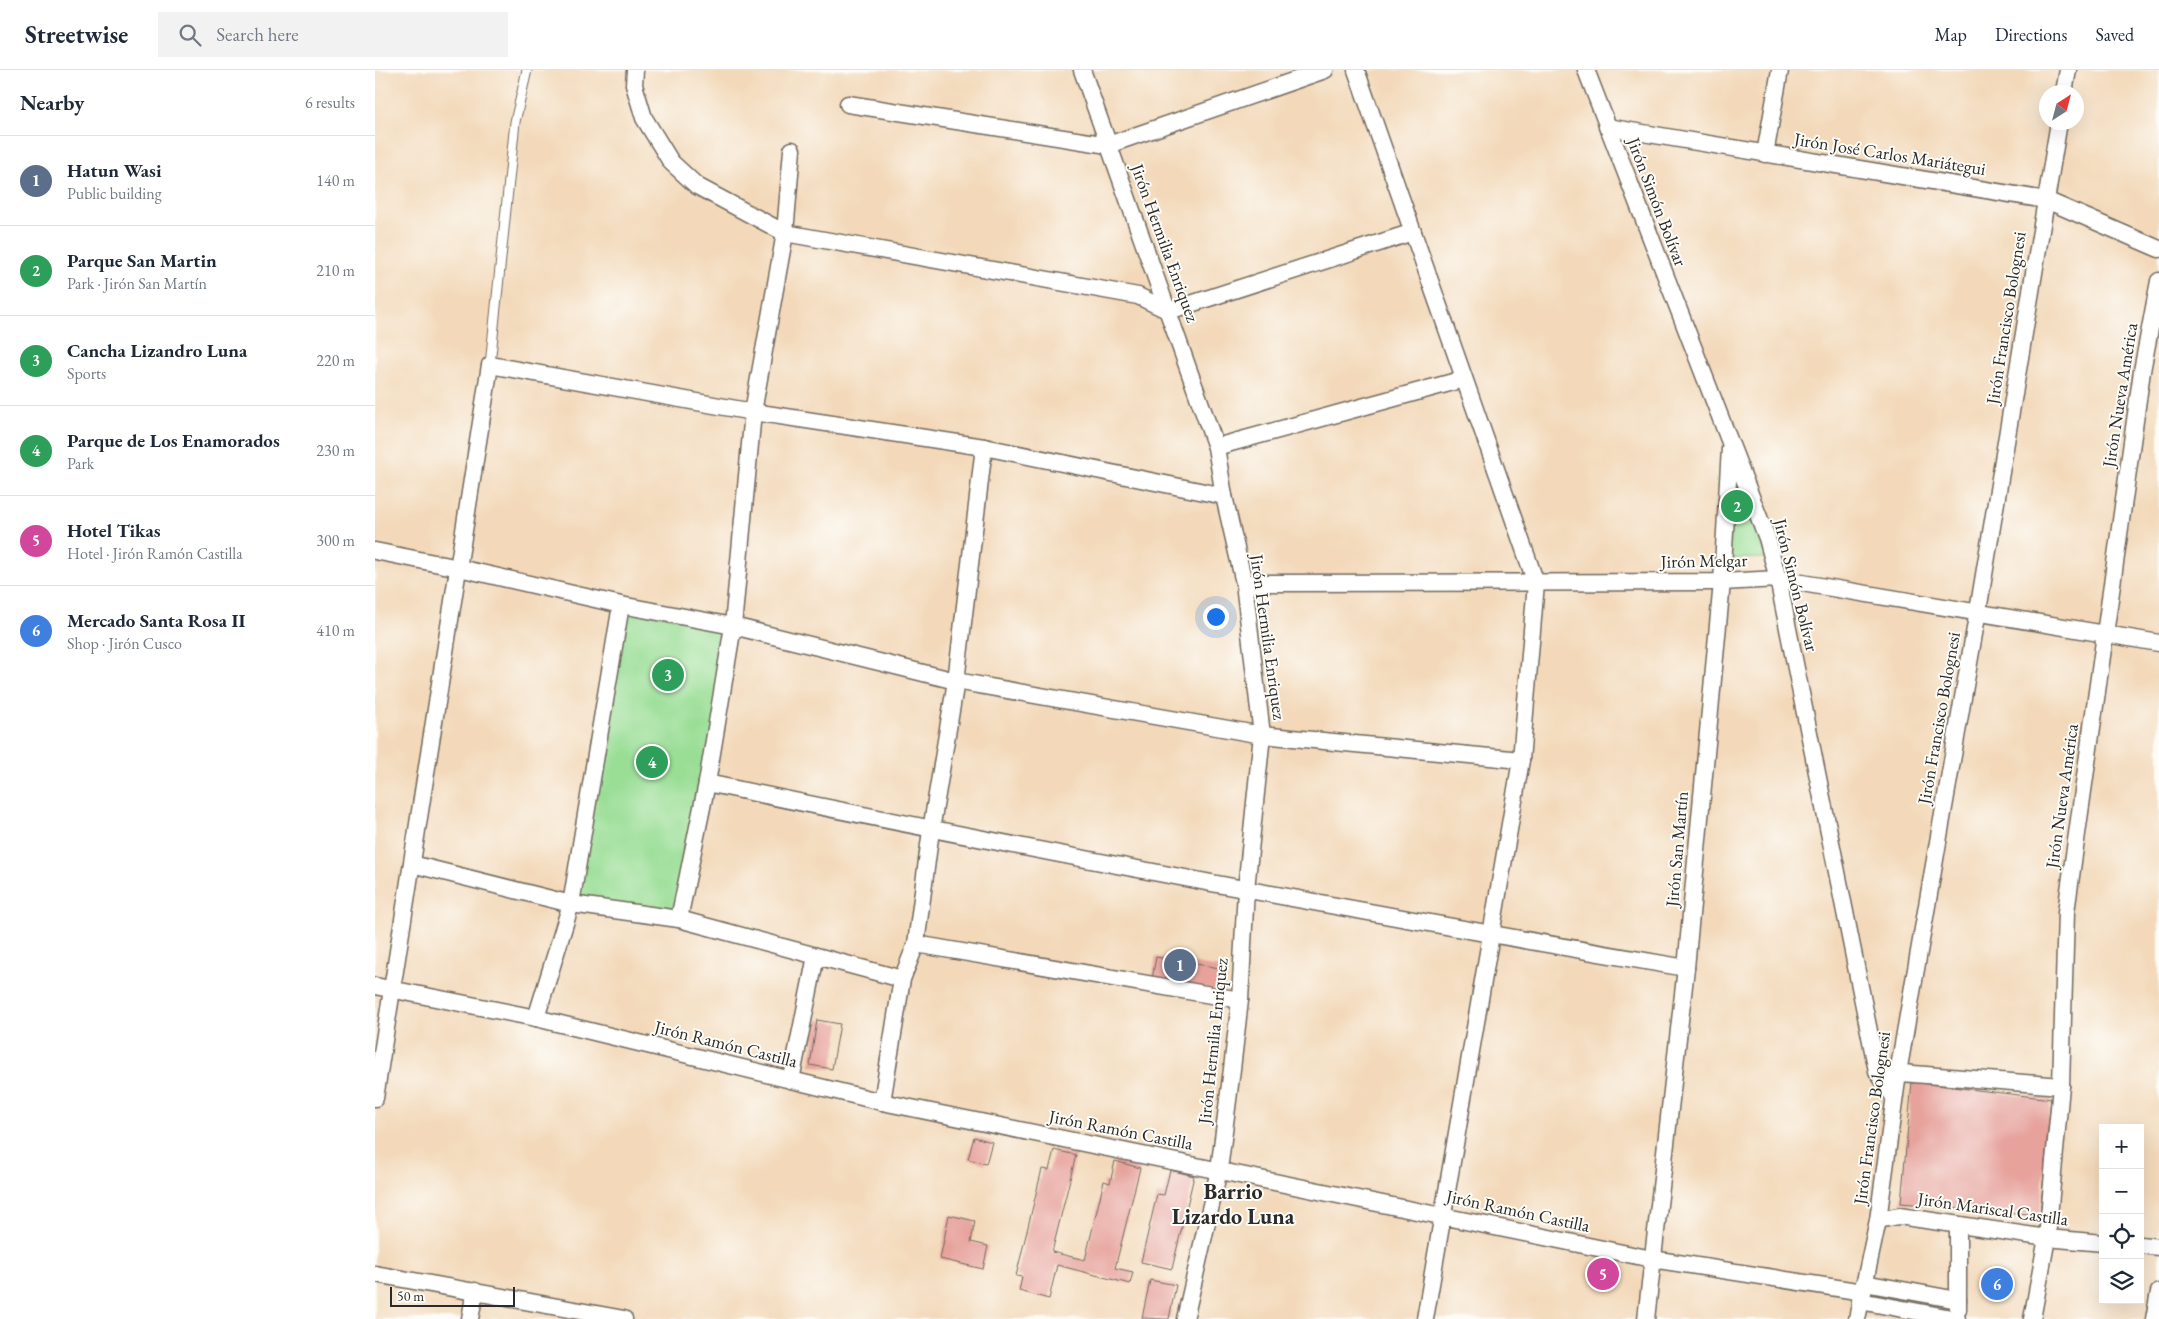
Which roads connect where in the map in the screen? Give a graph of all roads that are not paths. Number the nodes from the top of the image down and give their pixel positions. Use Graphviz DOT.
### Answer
graph roads {
  1 [pos="527,70"];
  2 [pos="635,70"];
  3 [pos="1082,70"];
  4 [pos="1325,70"];
  5 [pos="1356,70"];
  6 [pos="1586,70"];
  7 [pos="1780,70"];
  8 [pos="2068,70"];
  9 [pos="2065,85"];
  10 [pos="848,104"];
  11 [pos="1607,127"];
  12 [pos="2058,130"];
  13 [pos="1108,145"];
  14 [pos="791,150"];
  15 [pos="1765,154"];
  16 [pos="2046,200"];
  17 [pos="1413,232"];
  18 [pos="785,233"];
  19 [pos="2159,249"];
  20 [pos="2159,281"];
  21 [pos="1169,311"];
  22 [pos="490,365"];
  23 [pos="1464,380"];
  24 [pos="753,412"];
  25 [pos="1730,441"];
  26 [pos="984,447"];
  27 [pos="1216,448"];
  28 [pos="1224,496"];
  29 [pos="375,551"];
  30 [pos="459,568"];
  31 [pos="1777,579"];
  32 [pos="1721,582"];
  33 [pos="1244,583"];
  34 [pos="1536,583"];
  35 [pos="621,605"];
  36 [pos="1978,611"];
  37 [pos="733,626"];
  38 [pos="2104,633"];
  39 [pos="2159,643"];
  40 [pos="956,681"];
  41 [pos="1262,735"];
  42 [pos="1521,760"];
  43 [pos="707,783"];
  44 [pos="931,830"];
  45 [pos="412,864"];
  46 [pos="1246,889"];
  47 [pos="571,904"];
  48 [pos="679,919"];
  49 [pos="1491,935"];
  50 [pos="916,944"];
  51 [pos="816,956"];
  52 [pos="1687,968"];
  53 [pos="902,979"];
  54 [pos="375,986"];
  55 [pos="393,990"];
  56 [pos="1240,1000"];
  57 [pos="537,1018"];
  58 [pos="1877,1071"];
  59 [pos="1898,1073"];
  60 [pos="791,1080"];
  61 [pos="2061,1086"];
  62 [pos="1894,1097"];
  63 [pos="375,1098"];
  64 [pos="882,1102"];
  65 [pos="1219,1170"];
  66 [pos="1443,1216"];
  67 [pos="1878,1220"];
  68 [pos="1958,1225"];
  69 [pos="2047,1238"];
  70 [pos="2099,1242"];
  71 [pos="2144,1245"];
  72 [pos="2159,1247"];
  73 [pos="1652,1259"];
  74 [pos="375,1274"];
  75 [pos="475,1291"];
  76 [pos="1863,1292"];
  77 [pos="2159,1292"];
  78 [pos="1958,1300"];
  79 [pos="470,1319"];
  80 [pos="624,1319"];
  81 [pos="1185,1319"];
  82 [pos="1425,1319"];
  83 [pos="1646,1319"];
  84 [pos="1857,1319"];
  85 [pos="1957,1319"];
  86 [pos="2032,1319"];
  87 [pos="2155,1319"];
  1 -- 22 [label="lane"];
  2 -- 18 [label="street"];
  3 -- 13 [label="street, Jirón Hermilia Enriquez"];
  4 -- 13 [label="street"];
  5 -- 17 [label="street"];
  6 -- 11 [label="street, Jirón Simón Bolívar"];
  7 -- 15 [label="street"];
  8 -- 9 [label="street"];
  10 -- 13 [label="street"];
  11 -- 15 [label="street, Jirón José Carlos Mariátegui"];
  11 -- 25 [label="street, Jirón Simón Bolívar"];
  12 -- 16 [label="street, Jirón Francisco Bolognesi"];
  13 -- 21 [label="street, Jirón Hermilia Enriquez"];
  14 -- 18 [label="street"];
  15 -- 16 [label="street, Jirón José Carlos Mariátegui"];
  16 -- 19 [label="street, Jirón José Carlos Mariátegui"];
  16 -- 36 [label="street, Jirón Francisco Bolognesi"];
  17 -- 21 [label="street"];
  17 -- 23 [label="street"];
  18 -- 21 [label="street"];
  18 -- 24 [label="street"];
  20 -- 38 [label="street, Jirón Nueva América"];
  21 -- 27 [label="street, Jirón Hermilia Enriquez"];
  22 -- 24 [label="street"];
  22 -- 30 [label="street"];
  23 -- 27 [label="street"];
  23 -- 34 [label="street"];
  24 -- 26 [label="street"];
  24 -- 37 [label="street"];
  25 -- 31 [label="street, Jirón Simón Bolívar"];
  25 -- 32 [label="street, Jirón San Martín"];
  26 -- 28 [label="street"];
  26 -- 40 [label="street"];
  27 -- 28 [label="street, Jirón Hermilia Enriquez"];
  28 -- 33 [label="street, Jirón Hermilia Enriquez"];
  29 -- 30 [label="street"];
  30 -- 35 [label="street"];
  30 -- 45 [label="street"];
  31 -- 32 [label="street, Jirón Melgar"];
  31 -- 36 [label="street, Jirón Melgar"];
  31 -- 58 [label="street, Jirón Simón Bolívar"];
  32 -- 34 [label="street, Jirón Melgar"];
  32 -- 52 [label="street, Jirón San Martín"];
  33 -- 34 [label="street, Jirón Melgar"];
  33 -- 41 [label="street, Jirón Hermilia Enriquez"];
  34 -- 42 [label="street"];
  35 -- 37 [label="street"];
  35 -- 47 [label="street"];
  36 -- 38 [label="street, Jirón Melgar"];
  36 -- 59 [label="street, Jirón Francisco Bolognesi"];
  37 -- 40 [label="street"];
  37 -- 43 [label="street"];
  38 -- 39 [label="street, Jirón Melgar"];
  38 -- 61 [label="street, Jirón Nueva América"];
  40 -- 41 [label="street"];
  40 -- 44 [label="street"];
  41 -- 42 [label="street"];
  41 -- 46 [label="street, Jirón Hermilia Enriquez"];
  42 -- 49 [label="street"];
  43 -- 44 [label="street"];
  43 -- 48 [label="street"];
  44 -- 46 [label="street"];
  44 -- 50 [label="street"];
  45 -- 47 [label="street"];
  45 -- 55 [label="street"];
  46 -- 49 [label="street"];
  46 -- 56 [label="street, Jirón Hermilia Enriquez"];
  47 -- 48 [label="street"];
  47 -- 57 [label="street"];
  48 -- 51 [label="street"];
  49 -- 52 [label="street"];
  49 -- 66 [label="street"];
  50 -- 53 [label="street"];
  50 -- 56 [label="street"];
  51 -- 53 [label="street"];
  51 -- 60 [label="street"];
  52 -- 73 [label="street, Jirón San Martín"];
  53 -- 64 [label="street"];
  54 -- 55 [label="street, Jirón Ramón Castilla"];
  55 -- 57 [label="street, Jirón Ramón Castilla"];
  55 -- 63 [label="street"];
  56 -- 65 [label="street, Jirón Hermilia Enriquez"];
  57 -- 60 [label="street, Jirón Ramón Castilla"];
  58 -- 59 [label="street"];
  58 -- 62 [label="street, Jirón Simón Bolívar"];
  59 -- 61 [label="street"];
  59 -- 62 [label="street, Jirón Francisco Bolognesi"];
  60 -- 64 [label="street, Jirón Ramón Castilla"];
  61 -- 69 [label="street, Jirón Nueva América"];
  62 -- 67 [label="street, Jirón Francisco Bolognesi"];
  64 -- 65 [label="street, Jirón Ramón Castilla"];
  65 -- 66 [label="street, Jirón Ramón Castilla"];
  65 -- 81 [label="street, Jirón Hermilia Enriquez"];
  66 -- 73 [label="street, Jirón Ramón Castilla"];
  66 -- 82 [label="street"];
  67 -- 68 [label="street, Jirón Mariscal Castilla"];
  67 -- 76 [label="street, Jirón Francisco Bolognesi"];
  68 -- 69 [label="street, Jirón Mariscal Castilla"];
  68 -- 78 [label="street"];
  69 -- 70 [label="street, Jirón Mariscal Castilla"];
  69 -- 86 [label="street, Jirón Nueva América"];
  71 -- 72 [label="street"];
  73 -- 76 [label="street, Jirón Ramón Castilla"];
  73 -- 83 [label="street, Jirón San Martín"];
  74 -- 75 [label="street"];
  75 -- 79 [label="street"];
  75 -- 80 [label="street"];
  76 -- 78 [label="street"];
  76 -- 84 [label="street, Jirón Francisco Bolognesi"];
  76 -- 85 [label="street"];
  77 -- 87 [label="street"];
  78 -- 85 [label="street"];
}
